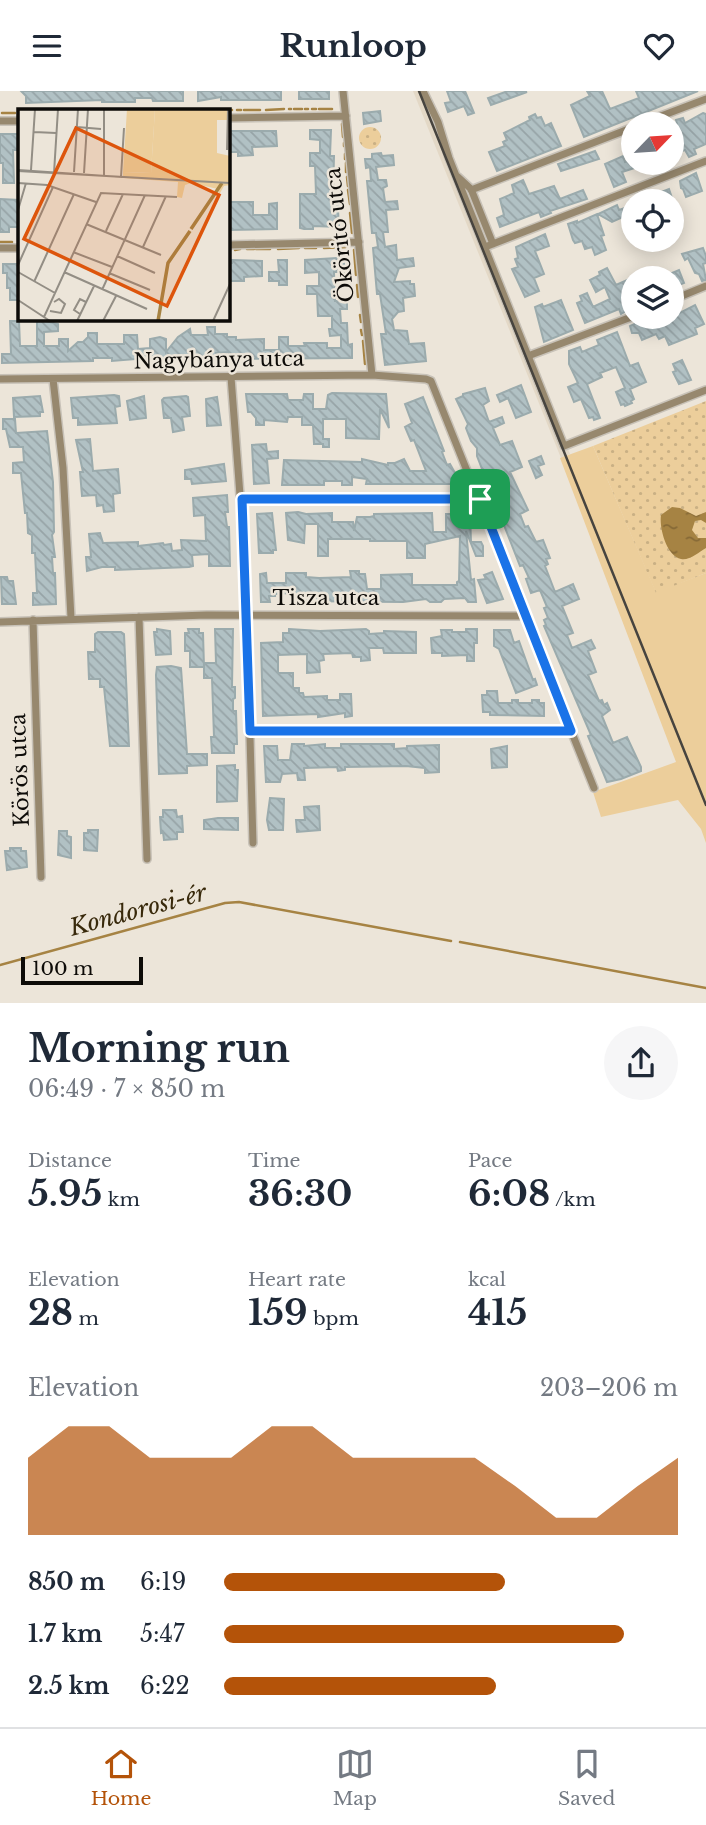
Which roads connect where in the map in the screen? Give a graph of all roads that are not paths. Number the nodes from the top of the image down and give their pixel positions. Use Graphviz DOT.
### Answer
graph roads {
  1 [pos="343,91"];
  2 [pos="423,91"];
  3 [pos="706,99"];
  4 [pos="672,112"];
  5 [pos="346,116"];
  6 [pos="229,118"];
  7 [pos="0,121"];
  8 [pos="18,121"];
  9 [pos="621,132"];
  10 [pos="706,161"];
  11 [pos="456,175"];
  12 [pos="471,190"];
  13 [pos="359,242"];
  14 [pos="229,245"];
  15 [pos="489,245"];
  16 [pos="0,248"];
  17 [pos="18,248"];
  18 [pos="706,286"];
  19 [pos="684,295"];
  20 [pos="621,321"];
  21 [pos="528,356"];
  22 [pos="372,375"];
  23 [pos="231,377"];
  24 [pos="0,379"];
  25 [pos="53,379"];
  26 [pos="706,390"];
  27 [pos="242,499"];
  28 [pos="480,499"];
  29 [pos="247,616"];
  30 [pos="525,616"];
  31 [pos="139,617"];
  32 [pos="71,618"];
  33 [pos="33,620"];
  34 [pos="0,622"];
  35 [pos="250,731"];
  36 [pos="571,731"];
  37 [pos="594,788"];
  38 [pos="253,843"];
  39 [pos="147,859"];
  40 [pos="41,877"];
  1 -- 5 [label="street, Ököritó utca"];
  2 -- 11 [label="street"];
  3 -- 4 [label="street"];
  5 -- 6 [label="street"];
  5 -- 13 [label="street, Ököritó utca"];
  7 -- 8 [label="street"];
  9 -- 12 [label="street"];
  10 -- 15 [label="street"];
  11 -- 12 [label="street"];
  11 -- 15 [label="street"];
  12 -- 15 [label="street"];
  13 -- 14 [label="street"];
  13 -- 22 [label="street, Ököritó utca"];
  15 -- 21 [label="street"];
  16 -- 17 [label="street"];
  18 -- 19 [label="street"];
  20 -- 21 [label="street"];
  21 -- 26 [label="street"];
  22 -- 23 [label="street, Nagybánya utca"];
  22 -- 28 [label="street, Nagybánya utca"];
  23 -- 25 [label="street, Nagybánya utca"];
  23 -- 27 [label="street"];
  24 -- 25 [label="street, Nagybánya utca"];
  25 -- 32 [label="street"];
  27 -- 28 [label="street"];
  27 -- 29 [label="street"];
  28 -- 30 [label="street"];
  29 -- 30 [label="street, Tisza utca"];
  29 -- 31 [label="street, Tisza utca"];
  29 -- 35 [label="street"];
  30 -- 36 [label="street"];
  31 -- 32 [label="street, Tisza utca"];
  31 -- 39 [label="street"];
  32 -- 33 [label="street, Tisza utca"];
  33 -- 34 [label="street, Tisza utca"];
  33 -- 40 [label="street, Körös utca"];
  35 -- 36 [label="street"];
  35 -- 38 [label="street"];
  36 -- 37 [label="street"];
}
